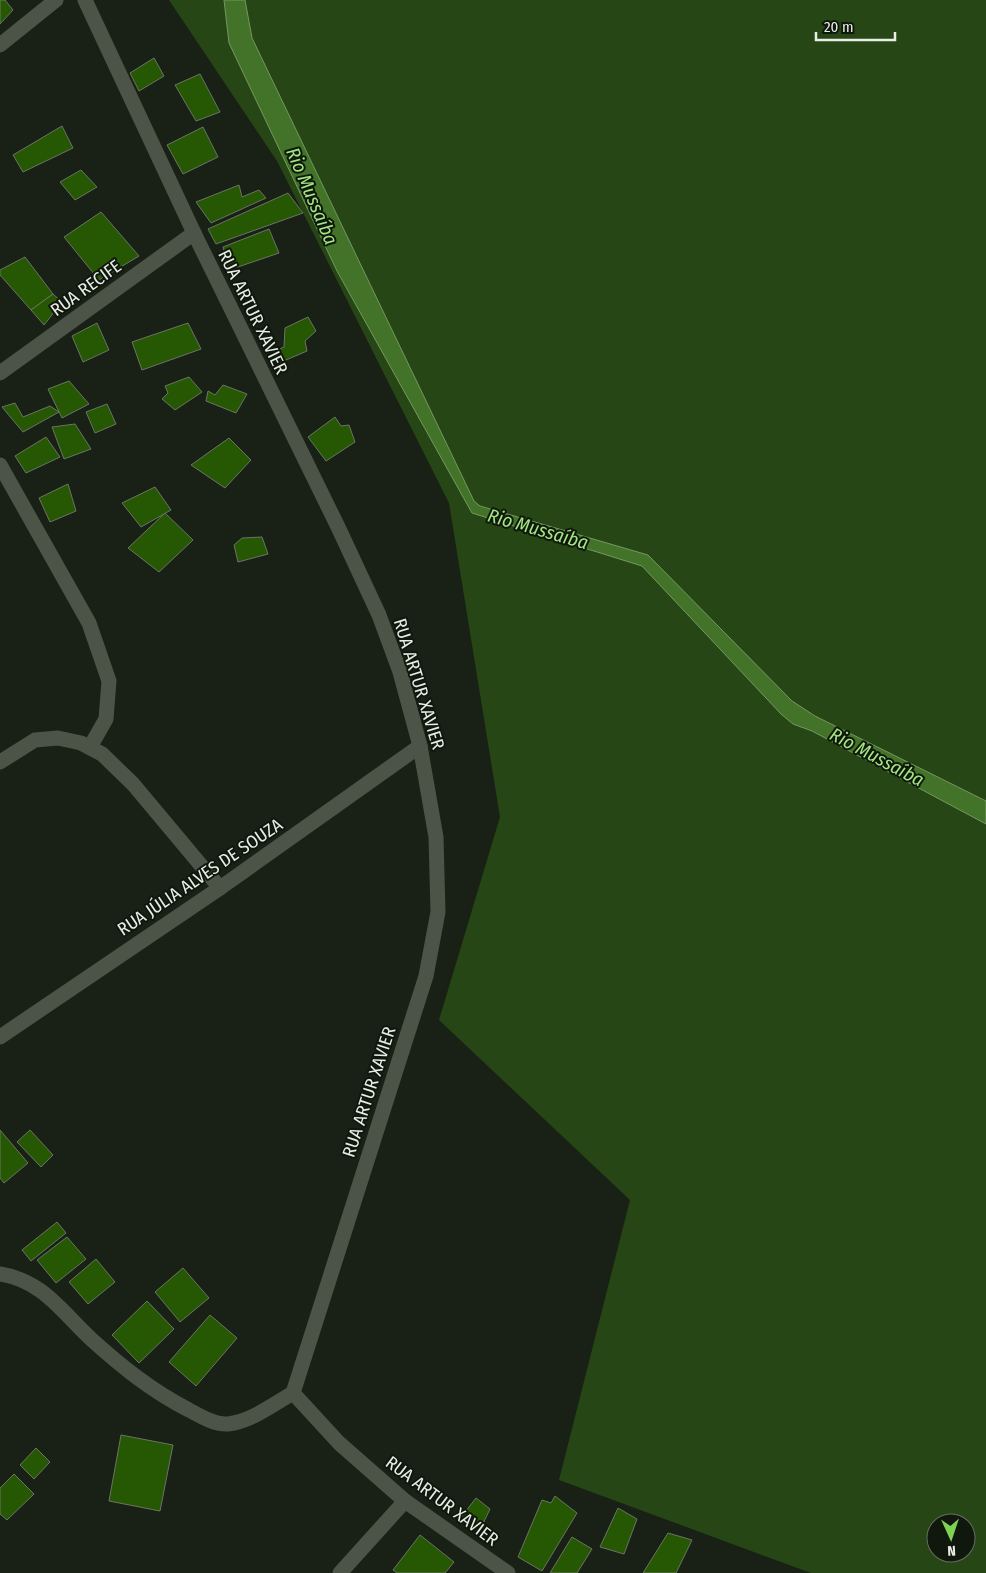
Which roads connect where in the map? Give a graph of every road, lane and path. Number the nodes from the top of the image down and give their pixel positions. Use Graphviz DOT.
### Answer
graph roads {
  1 [pos="56,0"];
  2 [pos="85,0"];
  3 [pos="0,45"];
  4 [pos="194,233"];
  5 [pos="0,373"];
  6 [pos="0,465"];
  7 [pos="420,746"];
  8 [pos="90,747"];
  9 [pos="0,762"];
  10 [pos="220,888"];
  11 [pos="0,1037"];
  12 [pos="0,1274"];
  13 [pos="293,1393"];
  14 [pos="405,1501"];
  15 [pos="340,1573"];
  16 [pos="508,1573"];
  1 -- 3 [label="street"];
  2 -- 4 [label="street, RUA ARTUR XAVIER"];
  4 -- 5 [label="street, RUA RECIFE"];
  4 -- 7 [label="street, RUA ARTUR XAVIER"];
  6 -- 8 [label="street"];
  7 -- 10 [label="street, RUA JÚLIA ALVES DE SOUZA"];
  7 -- 13 [label="street, RUA ARTUR XAVIER"];
  8 -- 9 [label="street"];
  8 -- 10 [label="street"];
  10 -- 11 [label="street, RUA JÚLIA ALVES DE SOUZA"];
  12 -- 13 [label="street"];
  13 -- 14 [label="street, RUA ARTUR XAVIER"];
  14 -- 15 [label="street"];
  14 -- 16 [label="street, RUA ARTUR XAVIER"];
}
